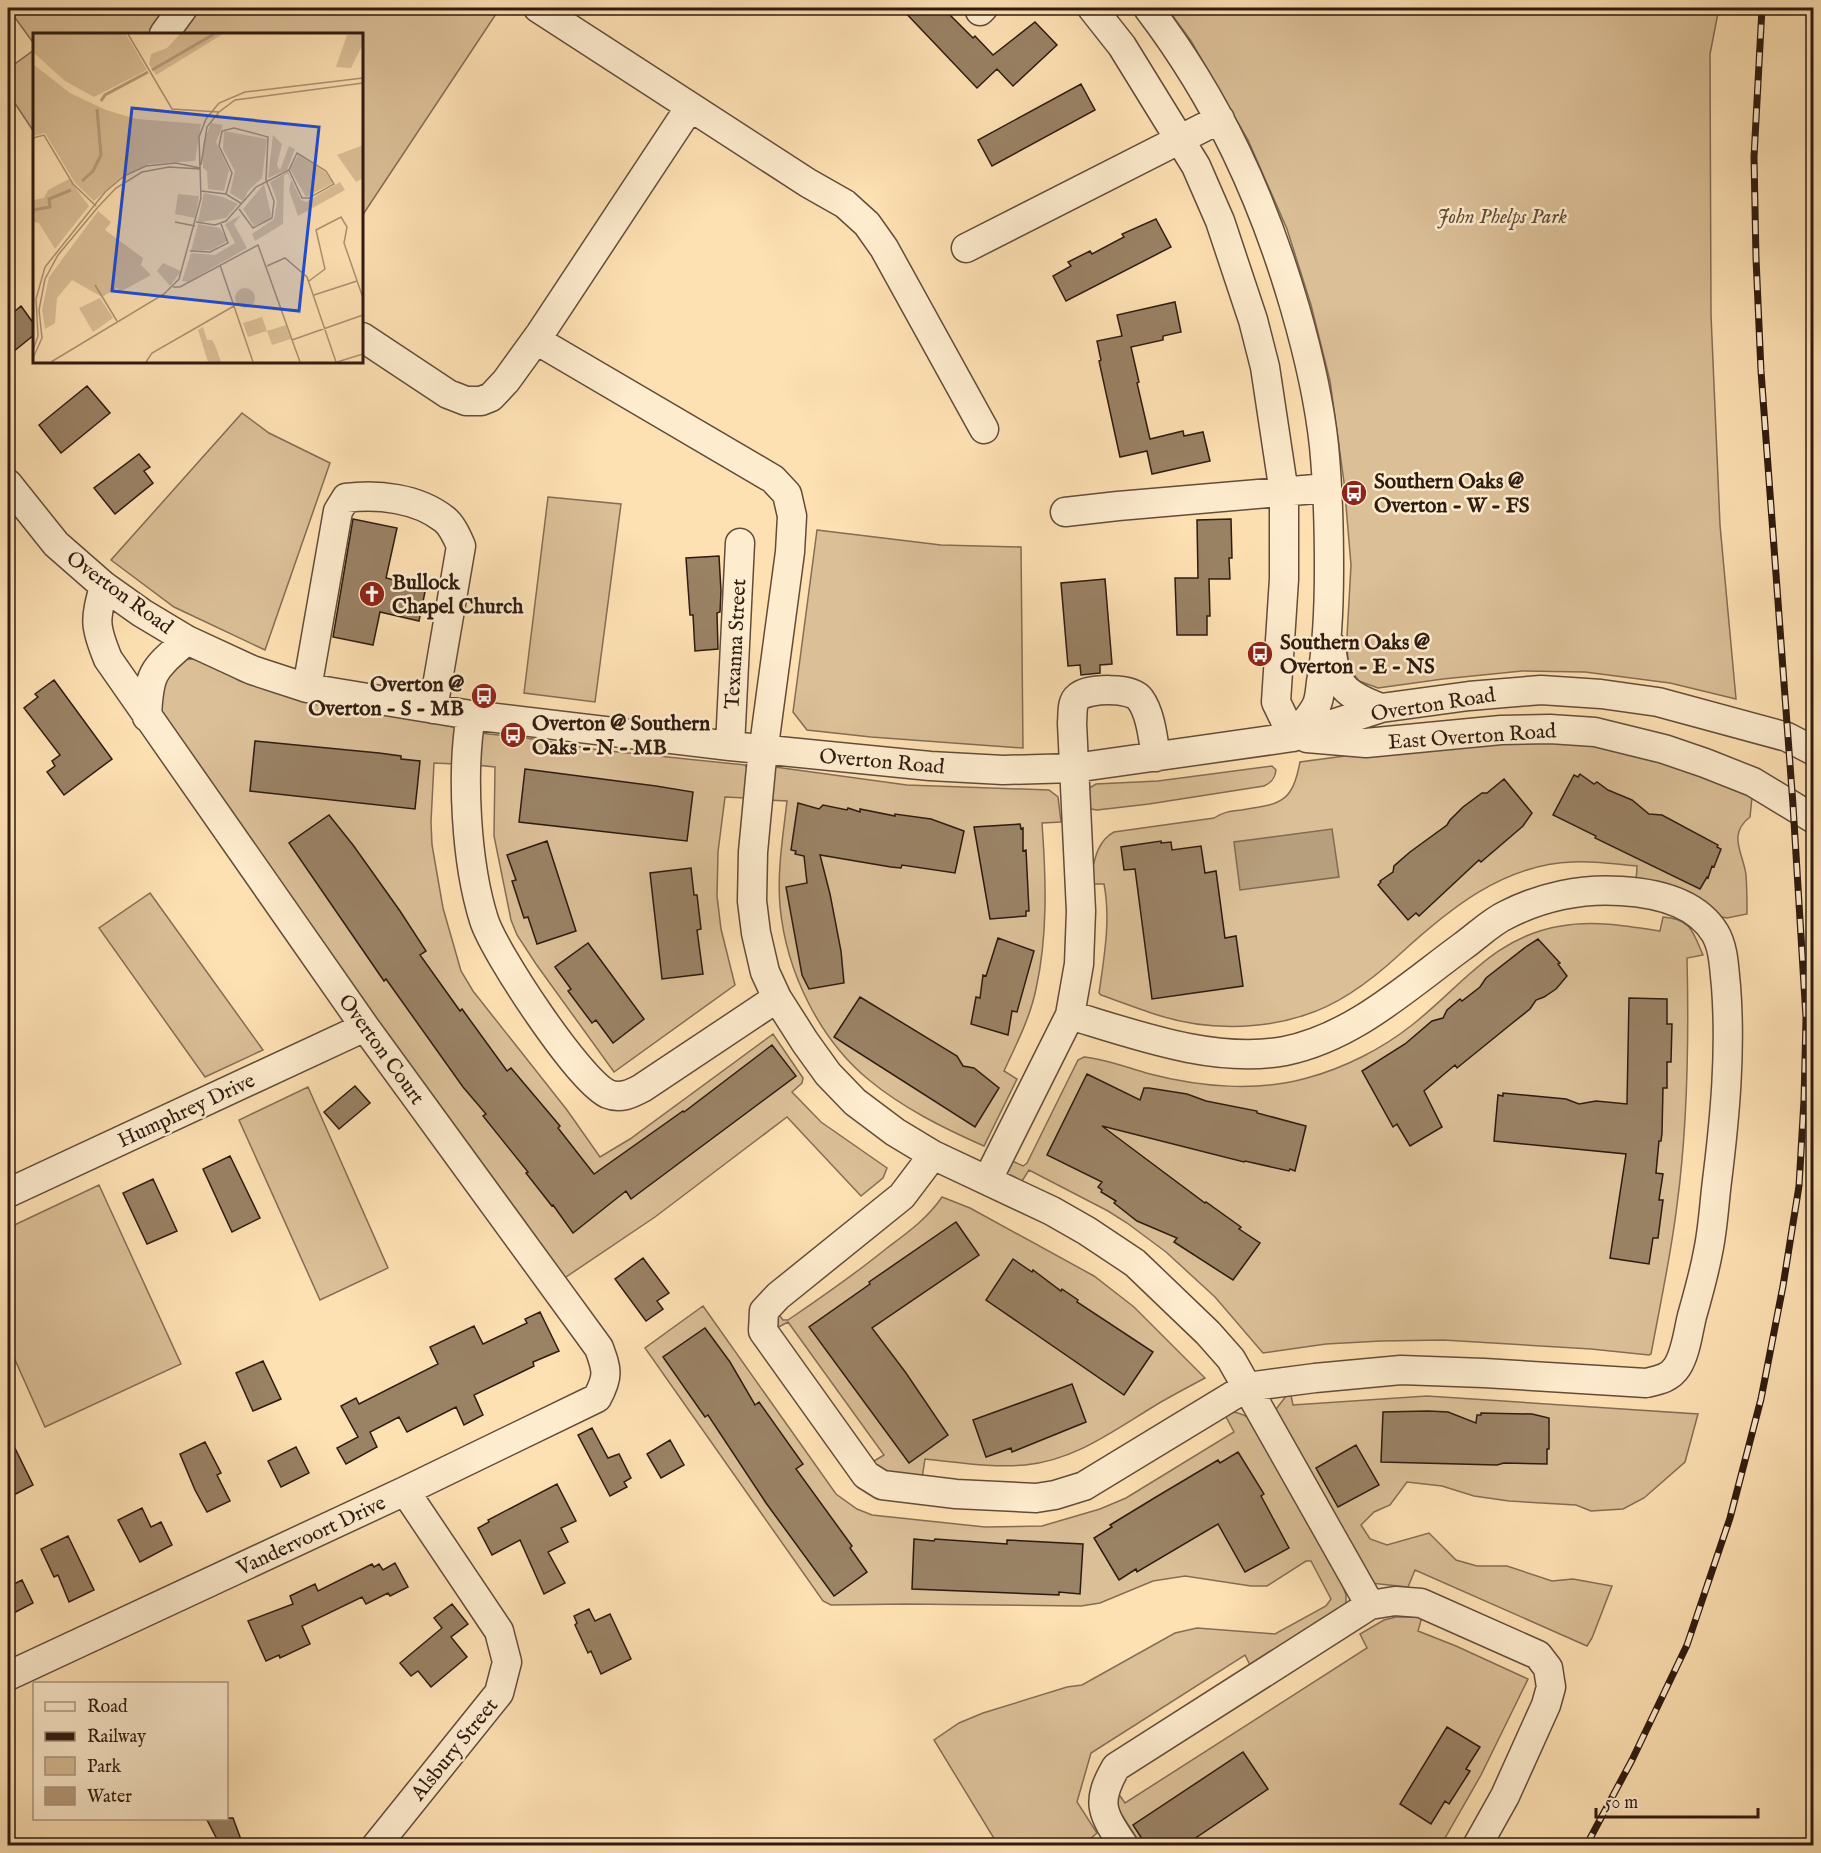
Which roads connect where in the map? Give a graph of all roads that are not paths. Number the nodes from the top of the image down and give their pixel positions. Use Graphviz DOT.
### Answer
graph roads {
  1 [pos="183,8"];
  2 [pos="538,8"];
  3 [pos="1092,8"];
  4 [pos="1149,8"];
  5 [pos="165,33"];
  6 [pos="690,107"];
  7 [pos="1220,119"];
  8 [pos="1180,139"];
  9 [pos="966,248"];
  10 [pos="363,338"];
  11 [pos="536,340"];
  12 [pos="984,429"];
  13 [pos="8,484"];
  14 [pos="1327,488"];
  15 [pos="1284,493"];
  16 [pos="1065,512"];
  17 [pos="740,543"];
  18 [pos="104,586"];
  19 [pos="1329,618"];
  20 [pos="187,640"];
  21 [pos="307,688"];
  22 [pos="1381,708"];
  23 [pos="433,709"];
  24 [pos="471,715"];
  25 [pos="147,717"];
  26 [pos="1293,737"];
  27 [pos="730,746"];
  28 [pos="764,750"];
  29 [pos="1814,751"];
  30 [pos="1156,757"];
  31 [pos="1074,768"];
  32 [pos="1814,819"];
  33 [pos="777,998"];
  34 [pos="1070,1015"];
  35 [pos="365,1027"];
  36 [pos="933,1155"];
  37 [pos="988,1179"];
  38 [pos="8,1193"];
  39 [pos="605,1383"];
  40 [pos="1247,1387"];
  41 [pos="405,1491"];
  42 [pos="1370,1605"];
  43 [pos="8,1676"];
  44 [pos="376,1845"];
  45 [pos="1124,1845"];
  46 [pos="1477,1845"];
  1 -- 5 [label="street"];
  2 -- 6 [label="street"];
  3 -- 8 [label="street"];
  4 -- 7 [label="street"];
  6 -- 11 [label="street"];
  6 -- 12 [label="street"];
  7 -- 8 [label="street"];
  7 -- 14 [label="street"];
  8 -- 9 [label="street"];
  8 -- 15 [label="street"];
  10 -- 11 [label="street"];
  11 -- 28 [label="street"];
  13 -- 18 [label="street, Overton Road"];
  14 -- 15 [label="street"];
  14 -- 19 [label="street"];
  15 -- 16 [label="street"];
  15 -- 26 [label="street"];
  17 -- 27 [label="street, Texanna Street"];
  18 -- 20 [label="street, Overton Road"];
  18 -- 25 [label="street, Overton Court"];
  19 -- 22 [label="street"];
  19 -- 26 [label="street"];
  20 -- 21 [label="street, Overton Road"];
  20 -- 25 [label="street"];
  21 -- 23 [label="street, Overton Road"];
  21 -- 23 [label="street"];
  22 -- 26 [label="street, Overton Road"];
  22 -- 29 [label="street, Overton Road"];
  23 -- 24 [label="street, Overton Road"];
  24 -- 27 [label="street, Overton Road"];
  24 -- 33 [label="street"];
  25 -- 35 [label="street, Overton Court"];
  26 -- 30 [label="street, Overton Road"];
  26 -- 32 [label="street, East Overton Road"];
  27 -- 28 [label="street, Overton Road"];
  28 -- 31 [label="street, Overton Road"];
  28 -- 33 [label="street"];
  30 -- 31 [label="street, Overton Road"];
  30 -- 31 [label="street"];
  31 -- 34 [label="street"];
  33 -- 36 [label="street"];
  34 -- 37 [label="street"];
  34 -- 40 [label="street"];
  35 -- 38 [label="street, Humphrey Drive"];
  35 -- 39 [label="street, Overton Court"];
  36 -- 37 [label="street"];
  36 -- 40 [label="street"];
  37 -- 40 [label="street"];
  39 -- 41 [label="street, Vandervoort Drive"];
  40 -- 42 [label="street"];
  41 -- 43 [label="street, Vandervoort Drive"];
  41 -- 44 [label="street, Alsbury Street"];
  42 -- 45 [label="street"];
  42 -- 46 [label="street"];
}
